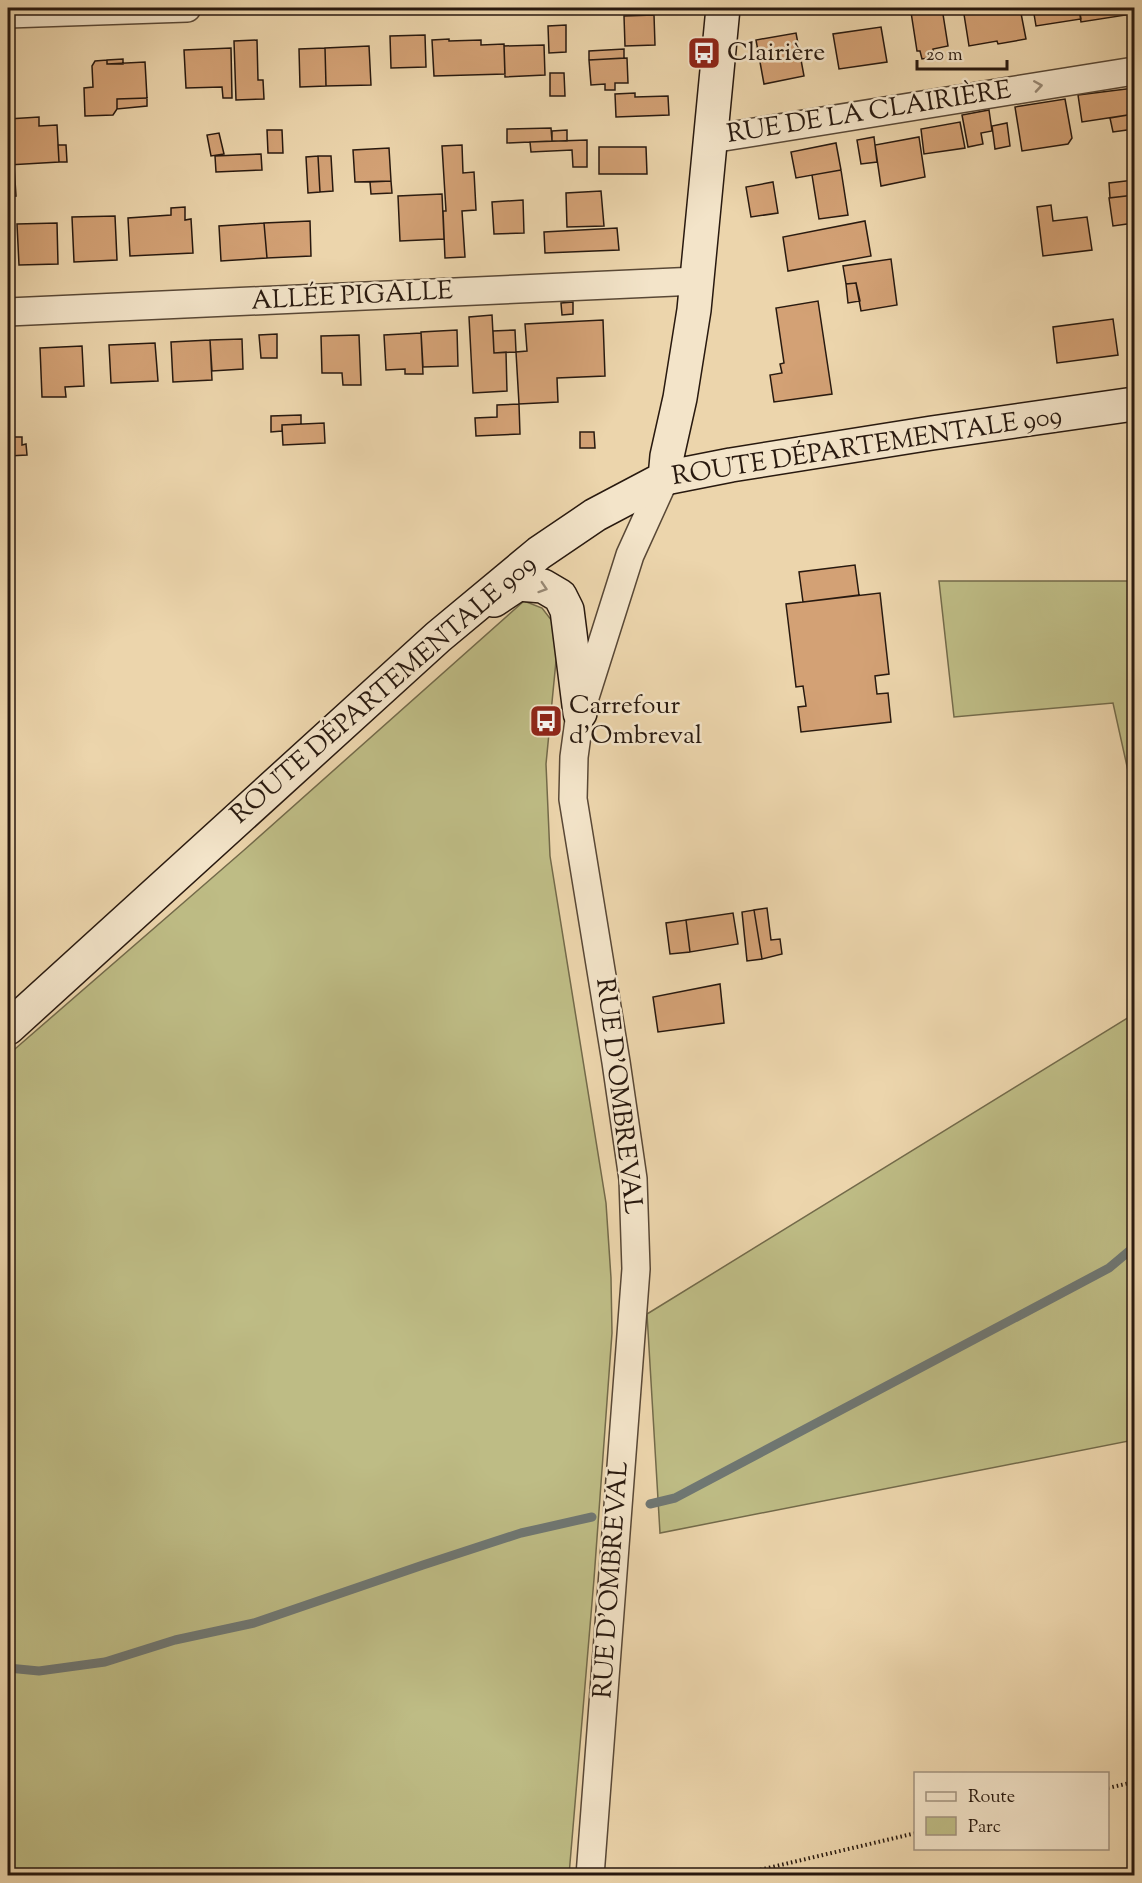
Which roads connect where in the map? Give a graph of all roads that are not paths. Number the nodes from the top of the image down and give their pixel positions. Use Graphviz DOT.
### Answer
graph roads {
  1 [pos="187,8"];
  2 [pos="723,8"];
  3 [pos="8,14"];
  4 [pos="1134,71"];
  5 [pos="711,139"];
  6 [pos="697,281"];
  7 [pos="8,312"];
  8 [pos="1134,404"];
  9 [pos="665,478"];
  10 [pos="438,637"];
  11 [pos="580,713"];
  12 [pos="8,1028"];
  13 [pos="590,1875"];
  1 -- 3 [label="street"];
  2 -- 5 [label="main road"];
  5 -- 4 [label="street, RUE DE LA CLAIRIÈRE, one-way"];
  5 -- 6 [label="main road"];
  6 -- 7 [label="street, ALLÉE PIGALLE"];
  6 -- 9 [label="main road"];
  8 -- 9 [label="main road, ROUTE DÉPARTEMENTALE 909"];
  9 -- 10 [label="main road, ROUTE DÉPARTEMENTALE 909"];
  9 -- 11 [label="street, RUE D'OMBREVAL"];
  10 -- 11 [label="main road, one-way"];
  10 -- 12 [label="main road, ROUTE DÉPARTEMENTALE 909"];
  11 -- 13 [label="street, RUE D'OMBREVAL"];
}
